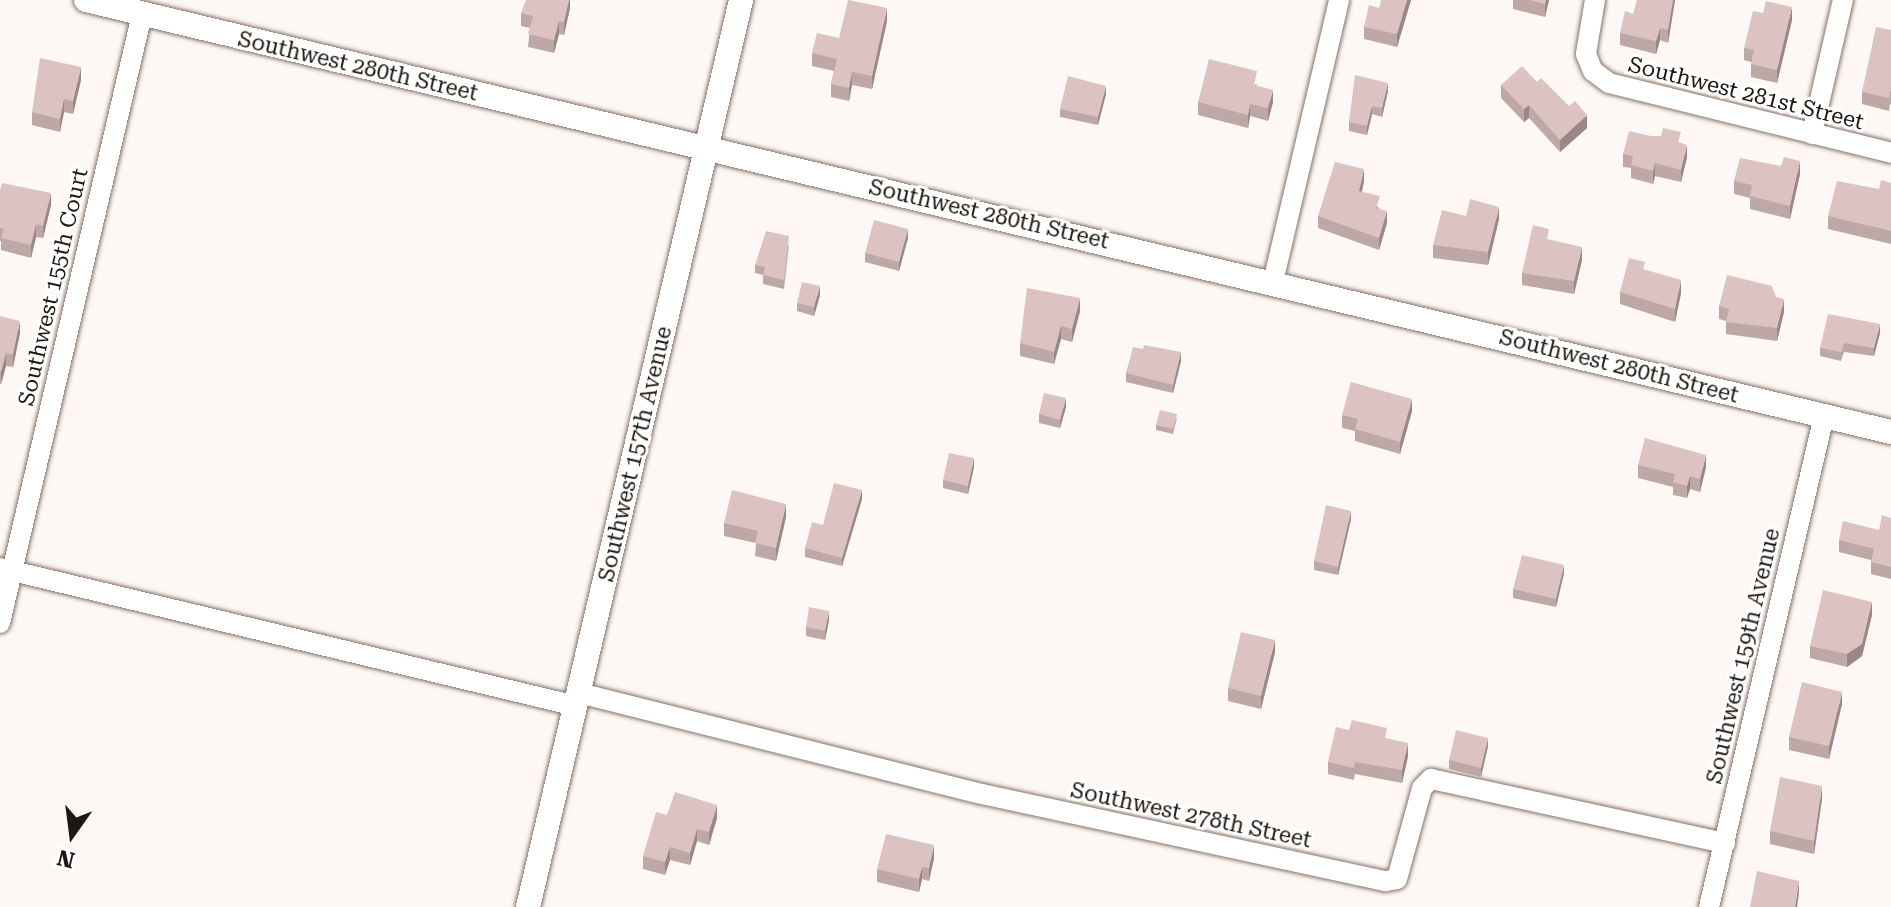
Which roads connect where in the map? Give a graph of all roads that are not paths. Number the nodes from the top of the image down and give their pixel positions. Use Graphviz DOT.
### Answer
graph roads {
  1 [pos="86,0"];
  2 [pos="741,0"];
  3 [pos="1339,0"];
  4 [pos="1595,0"];
  5 [pos="1843,0"];
  6 [pos="142,14"];
  7 [pos="1812,134"];
  8 [pos="707,148"];
  9 [pos="1891,153"];
  10 [pos="1273,282"];
  11 [pos="1824,416"];
  12 [pos="1891,432"];
  13 [pos="6,570"];
  14 [pos="0,623"];
  15 [pos="578,699"];
  16 [pos="1725,843"];
  17 [pos="528,907"];
  18 [pos="1709,907"];
  1 -- 6 [label="street, Southwest 280th Street"];
  2 -- 8 [label="street, Southwest 157th Avenue"];
  3 -- 10 [label="street"];
  4 -- 7 [label="street, Southwest 281st Street"];
  5 -- 7 [label="street"];
  6 -- 8 [label="street, Southwest 280th Street"];
  6 -- 13 [label="street, Southwest 155th Court"];
  7 -- 9 [label="street, Southwest 281st Street"];
  8 -- 10 [label="street, Southwest 280th Street"];
  8 -- 15 [label="street, Southwest 157th Avenue"];
  10 -- 11 [label="street, Southwest 280th Street"];
  11 -- 12 [label="street, Southwest 280th Street"];
  11 -- 16 [label="street, Southwest 159th Avenue"];
  13 -- 14 [label="street, Southwest 155th Court"];
  13 -- 15 [label="street"];
  15 -- 16 [label="street, Southwest 278th Street"];
  15 -- 17 [label="street, Southwest 157th Avenue"];
  16 -- 18 [label="street, Southwest 159th Avenue"];
}
